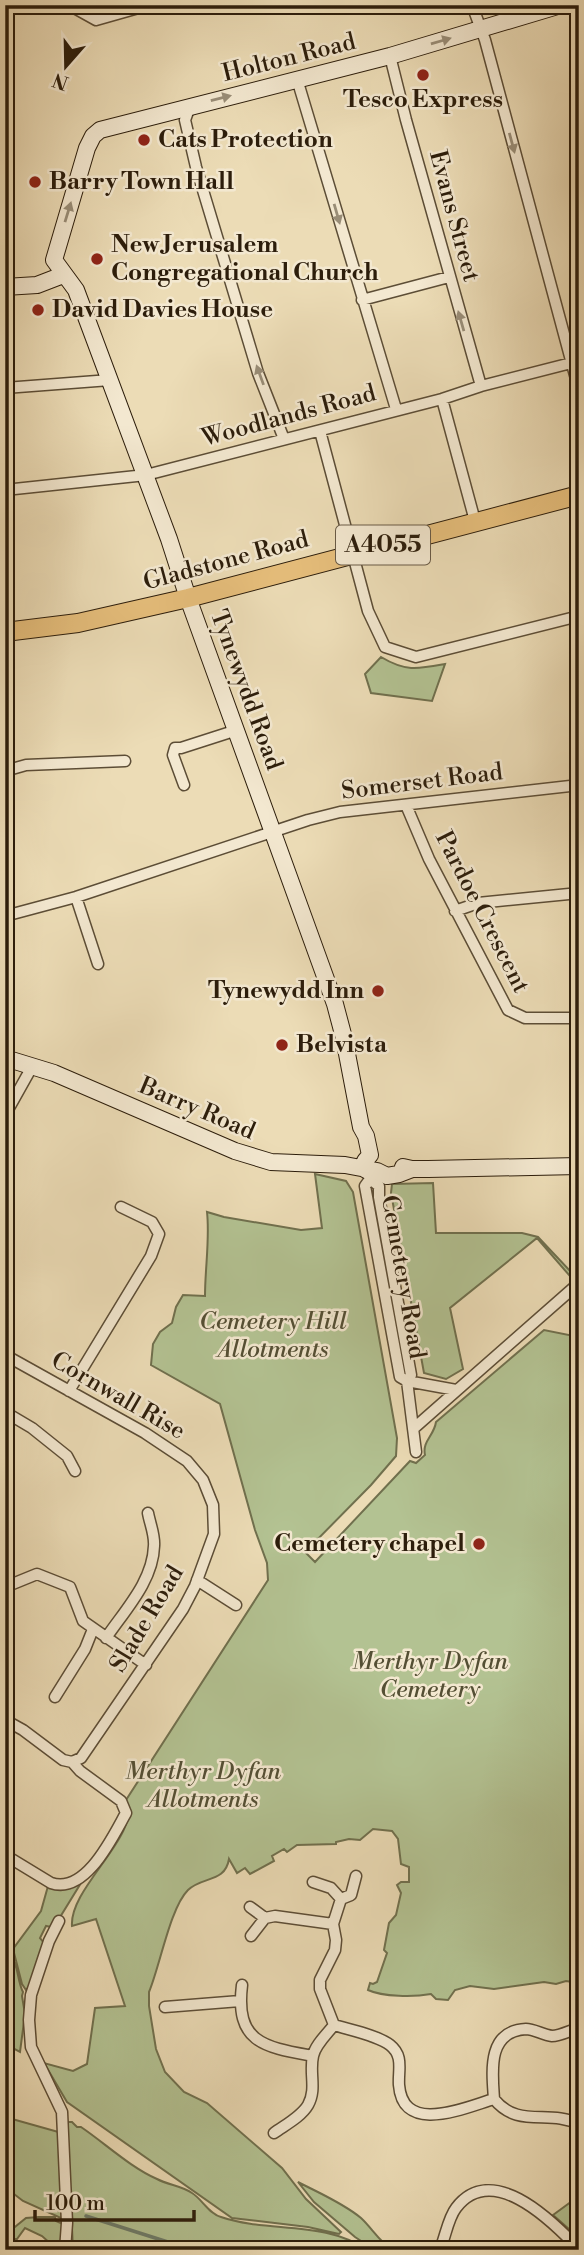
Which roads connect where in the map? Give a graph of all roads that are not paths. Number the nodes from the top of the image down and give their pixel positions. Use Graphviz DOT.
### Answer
graph roads {
  1 [pos="69,5"];
  2 [pos="149,5"];
  3 [pos="472,5"];
  4 [pos="561,5"];
  5 [pos="481,30"];
  6 [pos="390,55"];
  7 [pos="297,79"];
  8 [pos="190,106"];
  9 [pos="107,127"];
  10 [pos="63,275"];
  11 [pos="449,277"];
  12 [pos="5,288"];
  13 [pos="362,300"];
  14 [pos="575,362"];
  15 [pos="110,380"];
  16 [pos="481,386"];
  17 [pos="5,388"];
  18 [pos="579,390"];
  19 [pos="442,399"];
  20 [pos="396,409"];
  21 [pos="320,431"];
  22 [pos="284,439"];
  23 [pos="146,475"];
  24 [pos="5,490"];
  25 [pos="579,495"];
  26 [pos="475,522"];
  27 [pos="352,553"];
  28 [pos="188,598"];
  29 [pos="578,618"];
  30 [pos="5,632"];
  31 [pos="237,730"];
  32 [pos="125,761"];
  33 [pos="5,771"];
  34 [pos="184,785"];
  35 [pos="579,785"];
  36 [pos="406,805"];
  37 [pos="273,832"];
  38 [pos="579,893"];
  39 [pos="76,897"];
  40 [pos="455,911"];
  41 [pos="5,916"];
  42 [pos="98,964"];
  43 [pos="579,1018"];
  44 [pos="5,1058"];
  45 [pos="33,1065"];
  46 [pos="5,1115"];
  47 [pos="579,1166"];
  48 [pos="370,1170"];
  49 [pos="121,1208"];
  50 [pos="579,1283"];
  51 [pos="5,1355"];
  52 [pos="407,1381"];
  53 [pos="456,1390"];
  54 [pos="69,1391"];
  55 [pos="5,1412"];
  56 [pos="413,1429"];
  57 [pos="416,1452"];
  58 [pos="75,1471"];
  59 [pos="203,1480"];
  60 [pos="148,1513"];
  61 [pos="197,1580"];
  62 [pos="5,1590"];
  63 [pos="236,1605"];
  64 [pos="93,1629"];
  65 [pos="106,1638"];
  66 [pos="146,1665"];
  67 [pos="55,1697"];
  68 [pos="5,1720"];
  69 [pos="72,1762"];
  70 [pos="5,1855"];
  71 [pos="356,1876"];
  72 [pos="313,1882"];
  73 [pos="341,1899"];
  74 [pos="250,1907"];
  75 [pos="265,1918"];
  76 [pos="60,1922"];
  77 [pos="333,1924"];
  78 [pos="251,1936"];
  79 [pos="242,1985"];
  80 [pos="240,2001"];
  81 [pos="165,2007"];
  82 [pos="334,2025"];
  83 [pos="579,2028"];
  84 [pos="313,2056"];
  85 [pos="494,2099"];
  86 [pos="579,2124"];
  87 [pos="274,2133"];
  88 [pos="442,2244"];
  89 [pos="577,2245"];
  90 [pos="65,2250"];
  1 -- 2 [label="street"];
  3 -- 5 [label="street"];
  4 -- 5 [label="street, Holton Road"];
  6 -- 5 [label="street, Holton Road, one-way"];
  5 -- 14 [label="street, one-way"];
  6 -- 7 [label="street, Holton Road"];
  6 -- 11 [label="street, Evans Street"];
  8 -- 7 [label="street, Holton Road, one-way"];
  7 -- 13 [label="street, one-way"];
  8 -- 9 [label="street, Holton Road"];
  22 -- 8 [label="street, one-way"];
  10 -- 9 [label="street, Tynewydd Road, one-way"];
  10 -- 12 [label="street"];
  10 -- 15 [label="street, Tynewydd Road"];
  11 -- 13 [label="street"];
  16 -- 11 [label="street, Evans Street, one-way"];
  13 -- 20 [label="street"];
  14 -- 16 [label="street, Woodlands Road"];
  14 -- 18 [label="street"];
  15 -- 17 [label="street"];
  15 -- 23 [label="street, Tynewydd Road"];
  16 -- 19 [label="street, Woodlands Road"];
  19 -- 20 [label="street, Woodlands Road"];
  19 -- 26 [label="street"];
  20 -- 21 [label="street, Woodlands Road"];
  21 -- 22 [label="street, Woodlands Road"];
  21 -- 27 [label="street"];
  22 -- 23 [label="street, Woodlands Road"];
  23 -- 24 [label="street, Woodlands Road"];
  23 -- 28 [label="street, Tynewydd Road"];
  25 -- 26 [label="main road, Gladstone Road / A4055"];
  26 -- 27 [label="main road, Gladstone Road / A4055"];
  27 -- 28 [label="main road, Gladstone Road / A4055"];
  27 -- 29 [label="street"];
  28 -- 30 [label="main road, Gladstone Road / A4055"];
  28 -- 31 [label="street, Tynewydd Road"];
  31 -- 34 [label="street"];
  31 -- 37 [label="street, Tynewydd Road"];
  32 -- 33 [label="street"];
  35 -- 36 [label="street, Somerset Road"];
  36 -- 37 [label="street, Somerset Road"];
  36 -- 40 [label="street, Pardoe Crescent"];
  37 -- 39 [label="street, Somerset Road"];
  37 -- 48 [label="street, Tynewydd Road"];
  38 -- 40 [label="street"];
  39 -- 41 [label="street, Somerset Road"];
  39 -- 42 [label="street"];
  40 -- 43 [label="street, Pardoe Crescent"];
  44 -- 45 [label="street, Barry Road"];
  45 -- 46 [label="street"];
  45 -- 48 [label="street, Barry Road"];
  47 -- 48 [label="street, Barry Road"];
  48 -- 52 [label="street, Cemetery Road"];
  49 -- 54 [label="street"];
  50 -- 53 [label="street"];
  51 -- 54 [label="street, Cornwall Rise"];
  52 -- 53 [label="street"];
  52 -- 56 [label="street, Cemetery Road"];
  53 -- 56 [label="street"];
  54 -- 59 [label="street, Cornwall Rise"];
  55 -- 58 [label="street"];
  56 -- 57 [label="street, Cemetery Road"];
  59 -- 61 [label="street, Slade Road"];
  60 -- 65 [label="street"];
  61 -- 63 [label="street"];
  61 -- 66 [label="street, Slade Road"];
  62 -- 64 [label="street"];
  64 -- 65 [label="street"];
  64 -- 67 [label="street"];
  65 -- 66 [label="street"];
  66 -- 69 [label="street, Slade Road"];
  68 -- 69 [label="street"];
  69 -- 70 [label="street"];
  71 -- 73 [label="street"];
  72 -- 73 [label="street"];
  73 -- 77 [label="street"];
  74 -- 75 [label="street"];
  75 -- 77 [label="street"];
  75 -- 78 [label="street"];
  76 -- 90 [label="street"];
  77 -- 82 [label="street"];
  79 -- 80 [label="street"];
  80 -- 81 [label="street"];
  80 -- 84 [label="street"];
  82 -- 84 [label="street"];
  82 -- 85 [label="street"];
  83 -- 85 [label="street"];
  84 -- 87 [label="street"];
  85 -- 86 [label="street"];
  88 -- 89 [label="street"];
}
